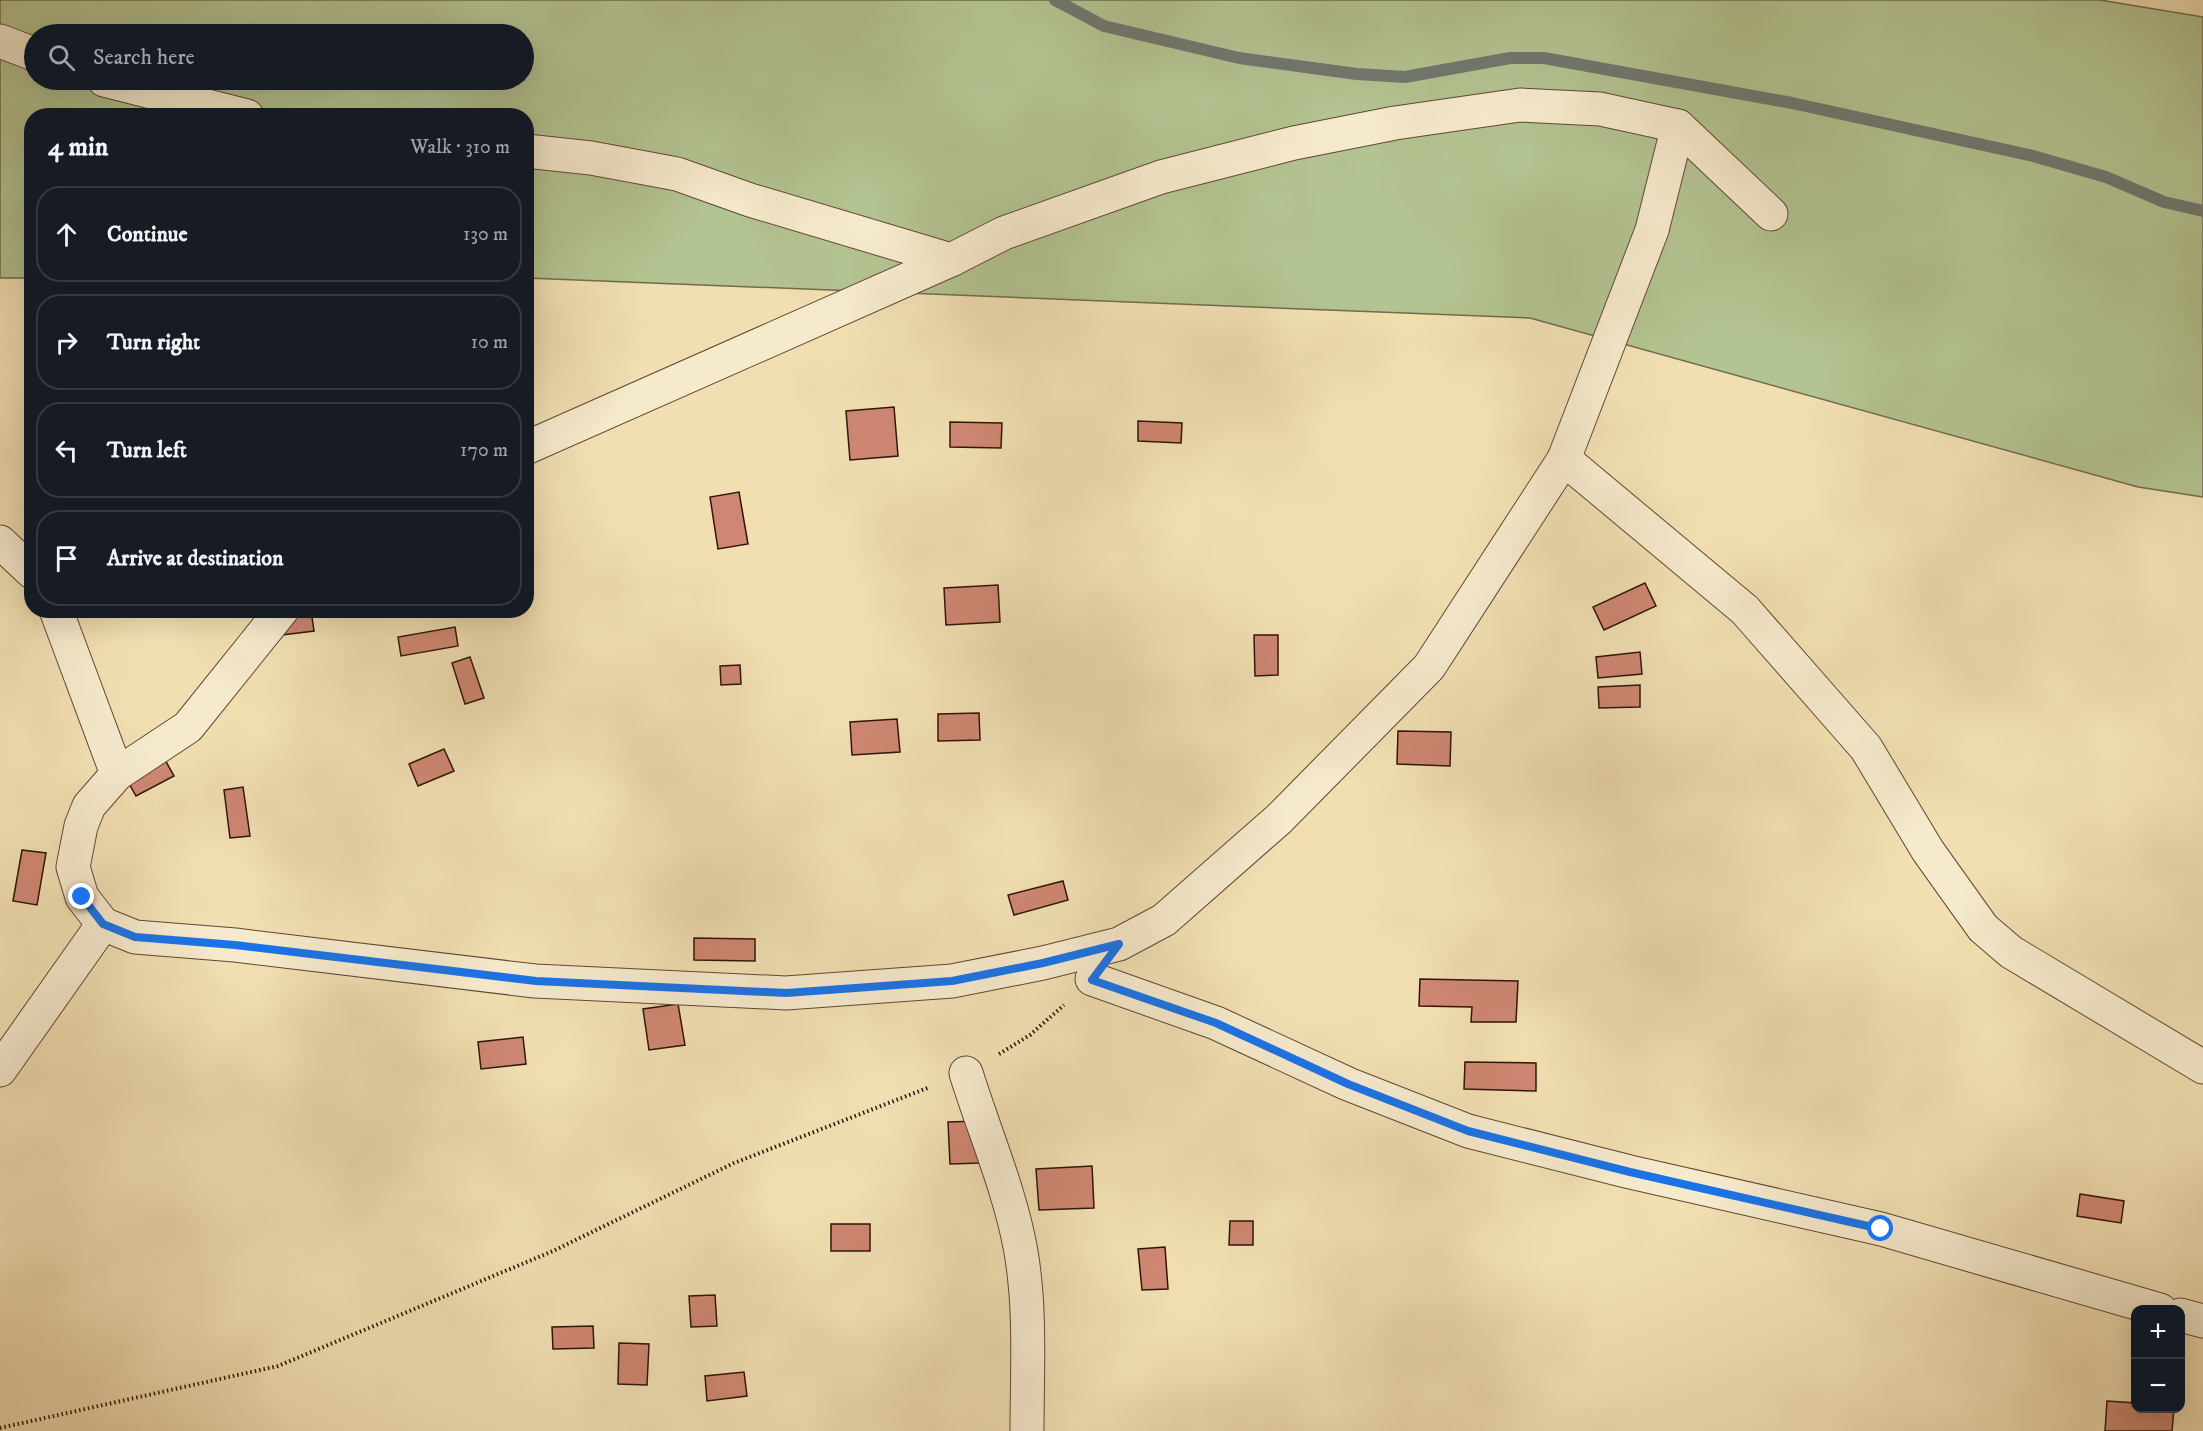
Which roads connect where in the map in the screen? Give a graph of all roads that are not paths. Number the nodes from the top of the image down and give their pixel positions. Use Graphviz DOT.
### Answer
graph roads {
  1 [pos="0,41"];
  2 [pos="24,50"];
  3 [pos="144,90"];
  4 [pos="215,108"];
  5 [pos="1678,126"];
  6 [pos="534,152"];
  7 [pos="1771,214"];
  8 [pos="951,260"];
  9 [pos="534,444"];
  10 [pos="1564,459"];
  11 [pos="0,543"];
  12 [pos="24,565"];
  13 [pos="59,618"];
  14 [pos="276,618"];
  15 [pos="117,774"];
  16 [pos="103,924"];
  17 [pos="1092,980"];
  18 [pos="2203,1067"];
  19 [pos="0,1070"];
  20 [pos="966,1073"];
  21 [pos="2143,1305"];
  22 [pos="2185,1316"];
  23 [pos="2203,1321"];
  24 [pos="1028,1431"];
  1 -- 2 [label="street"];
  3 -- 4 [label="street"];
  5 -- 7 [label="street"];
  5 -- 8 [label="street"];
  5 -- 10 [label="street"];
  6 -- 8 [label="street"];
  8 -- 9 [label="street"];
  10 -- 16 [label="street"];
  10 -- 18 [label="street"];
  11 -- 12 [label="street"];
  13 -- 15 [label="street"];
  14 -- 15 [label="street"];
  15 -- 16 [label="street"];
  16 -- 19 [label="street"];
  17 -- 21 [label="street"];
  20 -- 24 [label="street"];
  22 -- 23 [label="street"];
}
